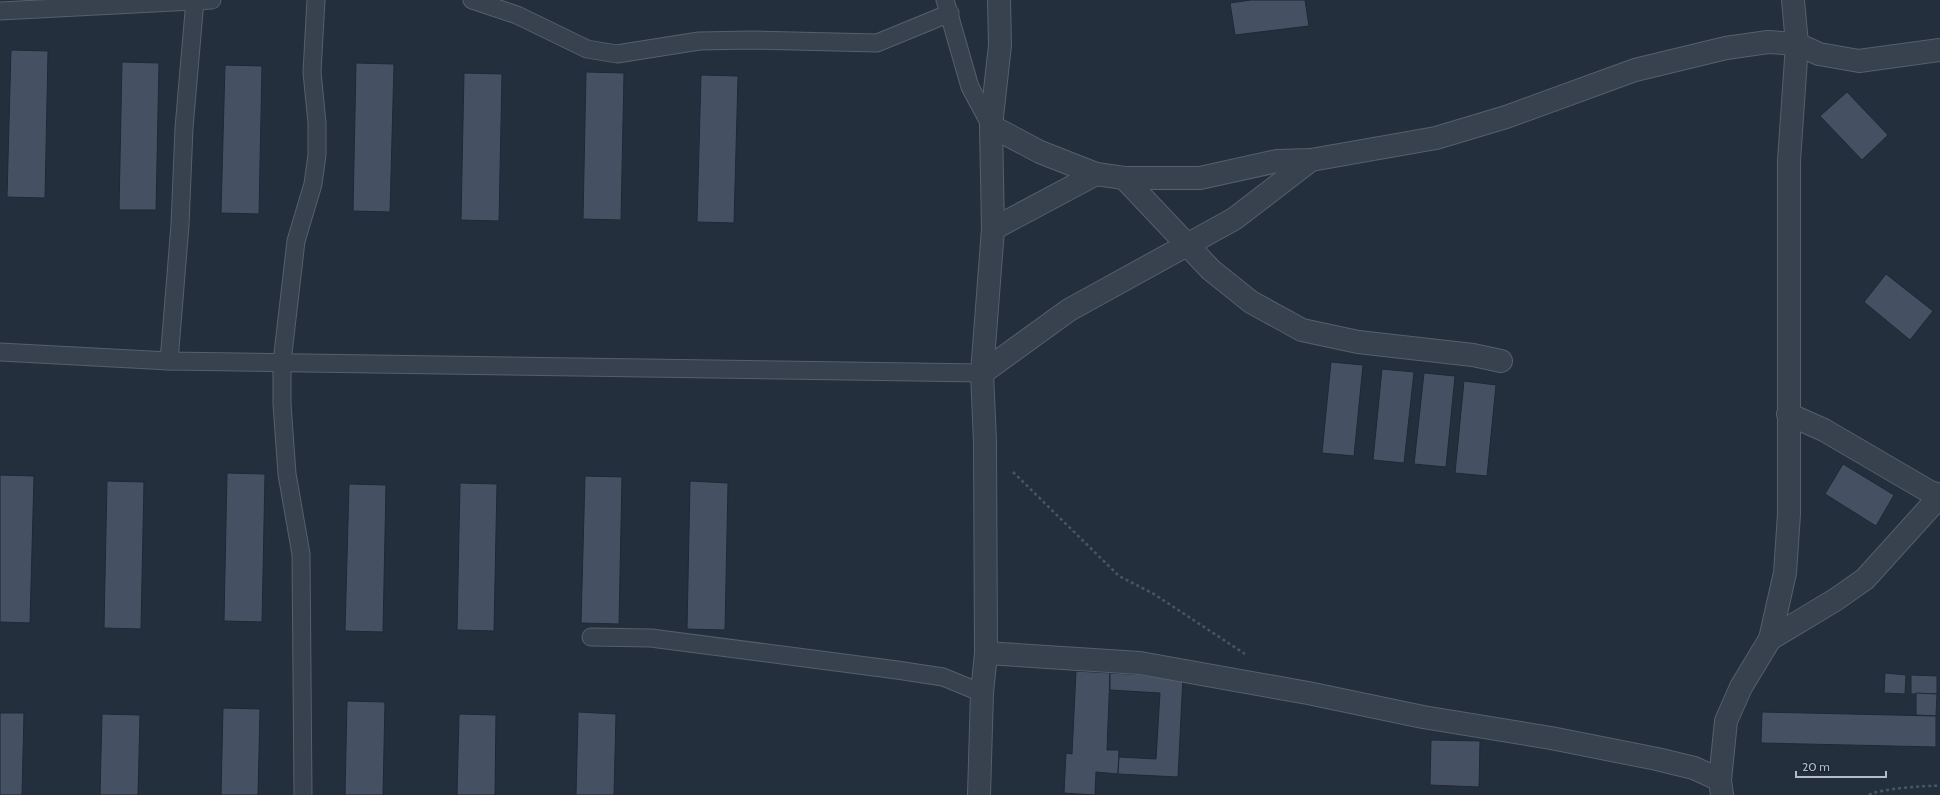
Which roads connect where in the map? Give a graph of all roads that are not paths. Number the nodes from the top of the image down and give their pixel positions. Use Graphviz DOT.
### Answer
graph roads {
  1 [pos="212,0"];
  2 [pos="316,0"];
  3 [pos="472,0"];
  4 [pos="999,0"];
  5 [pos="1793,0"];
  6 [pos="195,1"];
  7 [pos="948,6"];
  8 [pos="0,11"];
  9 [pos="1797,44"];
  10 [pos="1940,50"];
  11 [pos="991,126"];
  12 [pos="1311,160"];
  13 [pos="1096,174"];
  14 [pos="1124,178"];
  15 [pos="994,229"];
  16 [pos="1186,244"];
  17 [pos="0,352"];
  18 [pos="169,361"];
  19 [pos="1501,361"];
  20 [pos="282,362"];
  21 [pos="982,373"];
  22 [pos="1788,414"];
  23 [pos="1940,495"];
  24 [pos="591,637"];
  25 [pos="1770,639"];
  26 [pos="986,653"];
  27 [pos="982,693"];
  28 [pos="1721,788"];
  29 [pos="303,795"];
  30 [pos="979,795"];
  1 -- 6 [label="lane"];
  2 -- 20 [label="lane"];
  3 -- 7 [label="lane"];
  4 -- 11 [label="street"];
  5 -- 9 [label="street"];
  6 -- 8 [label="lane"];
  6 -- 18 [label="lane"];
  7 -- 11 [label="lane"];
  9 -- 10 [label="street"];
  9 -- 12 [label="street"];
  9 -- 22 [label="street"];
  11 -- 13 [label="street"];
  11 -- 15 [label="street"];
  12 -- 14 [label="street"];
  12 -- 16 [label="street"];
  13 -- 14 [label="street"];
  13 -- 15 [label="street"];
  14 -- 16 [label="street"];
  15 -- 21 [label="street"];
  16 -- 19 [label="street"];
  16 -- 21 [label="street"];
  17 -- 18 [label="lane"];
  18 -- 20 [label="lane"];
  20 -- 21 [label="lane"];
  20 -- 29 [label="lane"];
  21 -- 26 [label="street"];
  22 -- 23 [label="street"];
  22 -- 25 [label="street"];
  23 -- 25 [label="street"];
  24 -- 27 [label="lane"];
  25 -- 28 [label="street"];
  26 -- 27 [label="street"];
  26 -- 28 [label="street"];
  27 -- 30 [label="street"];
}
